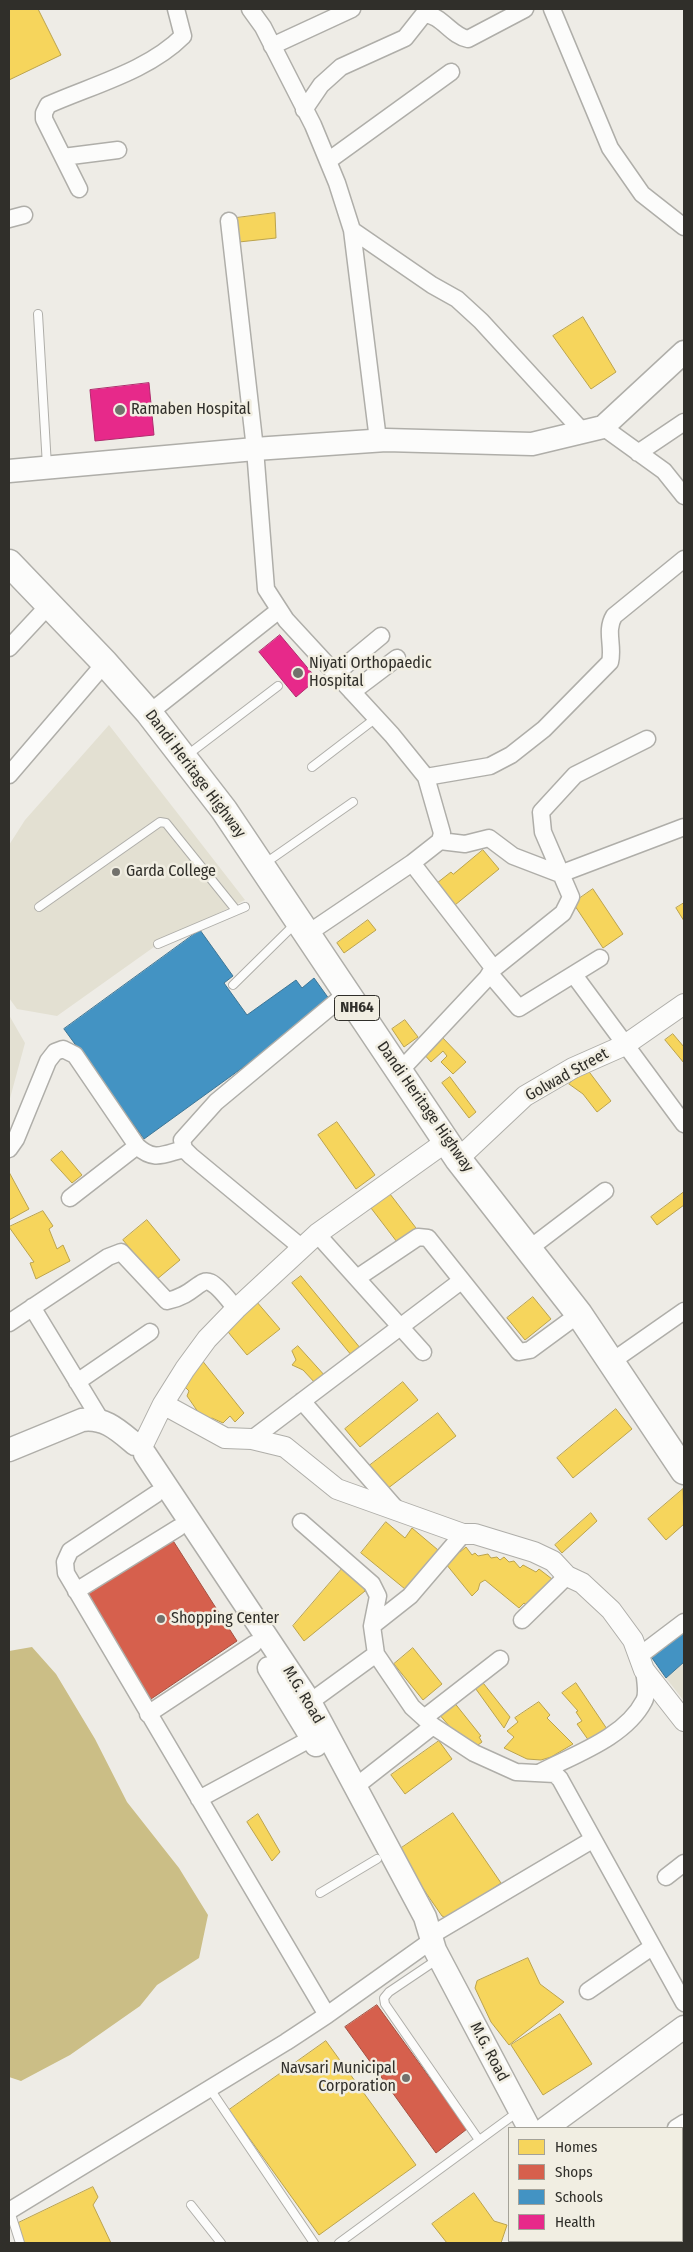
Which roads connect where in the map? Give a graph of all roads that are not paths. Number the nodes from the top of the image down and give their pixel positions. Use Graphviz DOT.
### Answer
graph roads {
  1 [pos="176,9"];
  2 [pos="250,9"];
  3 [pos="352,9"];
  4 [pos="525,9"];
  5 [pos="552,9"];
  6 [pos="272,46"];
  7 [pos="451,72"];
  8 [pos="304,110"];
  9 [pos="118,150"];
  10 [pos="63,156"];
  11 [pos="328,161"];
  12 [pos="79,189"];
  13 [pos="229,221"];
  14 [pos="684,227"];
  15 [pos="352,230"];
  16 [pos="38,314"];
  17 [pos="684,352"];
  18 [pos="684,422"];
  19 [pos="593,430"];
  20 [pos="378,440"];
  21 [pos="254,448"];
  22 [pos="638,453"];
  23 [pos="47,468"];
  24 [pos="9,471"];
  25 [pos="684,496"];
  26 [pos="684,559"];
  27 [pos="9,563"];
  28 [pos="50,604"];
  29 [pos="278,611"];
  30 [pos="381,636"];
  31 [pos="9,648"];
  32 [pos="397,658"];
  33 [pos="105,662"];
  34 [pos="335,674"];
  35 [pos="278,686"];
  36 [pos="352,692"];
  37 [pos="149,713"];
  38 [pos="376,718"];
  39 [pos="647,739"];
  40 [pos="184,757"];
  41 [pos="312,767"];
  42 [pos="9,774"];
  43 [pos="426,777"];
  44 [pos="353,802"];
  45 [pos="684,827"];
  46 [pos="440,841"];
  47 [pos="412,863"];
  48 [pos="262,865"];
  49 [pos="560,874"];
  50 [pos="39,907"];
  51 [pos="245,907"];
  52 [pos="236,910"];
  53 [pos="303,927"];
  54 [pos="158,944"];
  55 [pos="600,958"];
  56 [pos="491,972"];
  57 [pos="574,975"];
  58 [pos="233,985"];
  59 [pos="348,993"];
  60 [pos="684,1004"];
  61 [pos="625,1044"];
  62 [pos="399,1072"];
  63 [pos="684,1124"];
  64 [pos="137,1146"];
  65 [pos="9,1148"];
  66 [pos="184,1150"];
  67 [pos="453,1150"];
  68 [pos="605,1191"];
  69 [pos="70,1198"];
  70 [pos="317,1234"];
  71 [pos="301,1247"];
  72 [pos="530,1248"];
  73 [pos="357,1278"];
  74 [pos="460,1281"];
  75 [pos="32,1307"];
  76 [pos="236,1309"];
  77 [pos="684,1311"];
  78 [pos="579,1314"];
  79 [pos="9,1323"];
  80 [pos="401,1328"];
  81 [pos="150,1332"];
  82 [pos="422,1352"];
  83 [pos="611,1362"];
  84 [pos="77,1382"];
  85 [pos="302,1401"];
  86 [pos="163,1404"];
  87 [pos="100,1420"];
  88 [pos="68,1431"];
  89 [pos="252,1439"];
  90 [pos="9,1450"];
  91 [pos="137,1452"];
  92 [pos="681,1461"];
  93 [pos="9,1462"];
  94 [pos="156,1494"];
  95 [pos="399,1512"];
  96 [pos="301,1522"];
  97 [pos="178,1528"];
  98 [pos="463,1534"];
  99 [pos="567,1576"];
  100 [pos="76,1592"];
  101 [pos="522,1620"];
  102 [pos="684,1622"];
  103 [pos="372,1626"];
  104 [pos="254,1644"];
  105 [pos="376,1654"];
  106 [pos="500,1659"];
  107 [pos="642,1663"];
  108 [pos="310,1702"];
  109 [pos="148,1714"];
  110 [pos="684,1721"];
  111 [pos="429,1722"];
  112 [pos="312,1738"];
  113 [pos="537,1774"];
  114 [pos="355,1787"];
  115 [pos="199,1799"];
  116 [pos="592,1840"];
  117 [pos="378,1859"];
  118 [pos="684,1864"];
  119 [pos="666,1877"];
  120 [pos="320,1894"];
  121 [pos="433,1947"];
  122 [pos="652,1947"];
  123 [pos="588,1991"];
  124 [pos="684,2003"];
  125 [pos="327,2015"];
  126 [pos="684,2027"];
  127 [pos="210,2089"];
  128 [pos="524,2119"];
  129 [pos="547,2127"];
  130 [pos="479,2140"];
  131 [pos="191,2206"];
  132 [pos="9,2211"];
  133 [pos="20,2243"];
  134 [pos="221,2243"];
  135 [pos="314,2243"];
  136 [pos="339,2243"];
  1 -- 10 [label="street"];
  2 -- 6 [label="street"];
  3 -- 6 [label="street"];
  4 -- 8 [label="street"];
  5 -- 14 [label="street"];
  6 -- 8 [label="street"];
  7 -- 11 [label="street"];
  8 -- 11 [label="street"];
  9 -- 10 [label="street"];
  10 -- 12 [label="street"];
  11 -- 15 [label="street"];
  13 -- 21 [label="street"];
  15 -- 19 [label="street"];
  15 -- 20 [label="street"];
  16 -- 23 [label="lane"];
  17 -- 19 [label="main road"];
  18 -- 22 [label="street"];
  19 -- 20 [label="main road"];
  19 -- 22 [label="street"];
  20 -- 21 [label="main road"];
  21 -- 23 [label="main road"];
  21 -- 29 [label="street"];
  22 -- 25 [label="street"];
  23 -- 24 [label="main road"];
  26 -- 43 [label="street"];
  27 -- 28 [label="highway, Dandi Heritage Highway / NH64"];
  28 -- 31 [label="street"];
  28 -- 33 [label="highway, Dandi Heritage Highway / NH64"];
  29 -- 34 [label="street"];
  29 -- 37 [label="street"];
  30 -- 34 [label="street"];
  32 -- 36 [label="street"];
  33 -- 37 [label="highway, Dandi Heritage Highway / NH64"];
  33 -- 42 [label="street"];
  34 -- 36 [label="street"];
  35 -- 40 [label="lane"];
  36 -- 38 [label="street"];
  37 -- 40 [label="highway, Dandi Heritage Highway / NH64"];
  38 -- 41 [label="lane"];
  38 -- 43 [label="street"];
  39 -- 49 [label="street"];
  40 -- 48 [label="highway, Dandi Heritage Highway / NH64"];
  43 -- 46 [label="street"];
  44 -- 48 [label="lane"];
  45 -- 49 [label="street"];
  46 -- 47 [label="street"];
  46 -- 49 [label="street"];
  47 -- 53 [label="street"];
  47 -- 56 [label="street"];
  48 -- 53 [label="highway, Dandi Heritage Highway / NH64"];
  49 -- 56 [label="street"];
  50 -- 52 [label="lane"];
  51 -- 52 [label="lane"];
  52 -- 54 [label="lane"];
  53 -- 58 [label="lane"];
  53 -- 59 [label="highway, Dandi Heritage Highway / NH64"];
  55 -- 57 [label="street"];
  56 -- 57 [label="street"];
  56 -- 62 [label="street"];
  57 -- 61 [label="street"];
  59 -- 62 [label="highway, Dandi Heritage Highway / NH64"];
  59 -- 66 [label="street"];
  60 -- 61 [label="street, Golwad Street"];
  61 -- 63 [label="street"];
  61 -- 67 [label="street, Golwad Street"];
  62 -- 67 [label="highway, Dandi Heritage Highway / NH64"];
  64 -- 65 [label="street"];
  64 -- 66 [label="street"];
  64 -- 69 [label="street"];
  66 -- 71 [label="street"];
  67 -- 70 [label="street, Golwad Street"];
  67 -- 72 [label="highway, Dandi Heritage Highway / NH64"];
  68 -- 72 [label="street"];
  70 -- 71 [label="street, Golwad Street"];
  70 -- 73 [label="street"];
  71 -- 76 [label="street, Golwad Street"];
  72 -- 78 [label="highway, Dandi Heritage Highway / NH64"];
  73 -- 74 [label="street"];
  73 -- 80 [label="street"];
  74 -- 78 [label="street"];
  74 -- 80 [label="street"];
  75 -- 76 [label="street"];
  75 -- 79 [label="street"];
  75 -- 84 [label="street"];
  76 -- 86 [label="street, Golwad Street"];
  77 -- 83 [label="street"];
  78 -- 83 [label="highway, Dandi Heritage Highway / NH64"];
  80 -- 82 [label="street"];
  80 -- 85 [label="street"];
  81 -- 84 [label="street"];
  83 -- 92 [label="highway, Dandi Heritage Highway / NH64"];
  84 -- 87 [label="street"];
  85 -- 89 [label="street"];
  85 -- 95 [label="street"];
  86 -- 89 [label="street"];
  86 -- 91 [label="street, Golwad Street"];
  87 -- 88 [label="main road, M.G. Road"];
  87 -- 91 [label="main road, M.G. Road"];
  88 -- 90 [label="main road, M.G. Road"];
  88 -- 91 [label="main road, M.G. Road"];
  88 -- 93 [label="main road, M.G. Road"];
  89 -- 95 [label="street"];
  91 -- 94 [label="main road, M.G. Road"];
  91 -- 108 [label="main road, M.G. Road"];
  94 -- 97 [label="main road, M.G. Road"];
  94 -- 100 [label="street"];
  95 -- 98 [label="street"];
  96 -- 103 [label="street"];
  97 -- 100 [label="street"];
  97 -- 104 [label="main road, M.G. Road"];
  98 -- 99 [label="street"];
  98 -- 103 [label="street"];
  99 -- 101 [label="street"];
  99 -- 107 [label="street"];
  100 -- 109 [label="street"];
  102 -- 107 [label="street"];
  103 -- 105 [label="street"];
  104 -- 109 [label="street"];
  104 -- 112 [label="main road, M.G. Road"];
  105 -- 108 [label="street"];
  105 -- 111 [label="street"];
  106 -- 111 [label="street"];
  107 -- 110 [label="street"];
  107 -- 113 [label="street"];
  108 -- 114 [label="main road, M.G. Road"];
  109 -- 115 [label="street"];
  111 -- 113 [label="street"];
  111 -- 114 [label="street"];
  112 -- 115 [label="street"];
  112 -- 117 [label="main road, M.G. Road"];
  113 -- 116 [label="street"];
  114 -- 121 [label="main road, M.G. Road"];
  115 -- 125 [label="street"];
  116 -- 121 [label="street"];
  116 -- 122 [label="street"];
  117 -- 120 [label="lane"];
  117 -- 121 [label="main road, M.G. Road"];
  118 -- 119 [label="street"];
  121 -- 125 [label="street"];
  121 -- 128 [label="main road, M.G. Road"];
  121 -- 130 [label="lane"];
  122 -- 123 [label="street"];
  122 -- 124 [label="street"];
  125 -- 127 [label="street"];
  126 -- 129 [label="main road"];
  127 -- 132 [label="street"];
  127 -- 135 [label="lane"];
  128 -- 130 [label="lane"];
  130 -- 136 [label="lane"];
  131 -- 134 [label="lane"];
  132 -- 133 [label="lane"];
}
